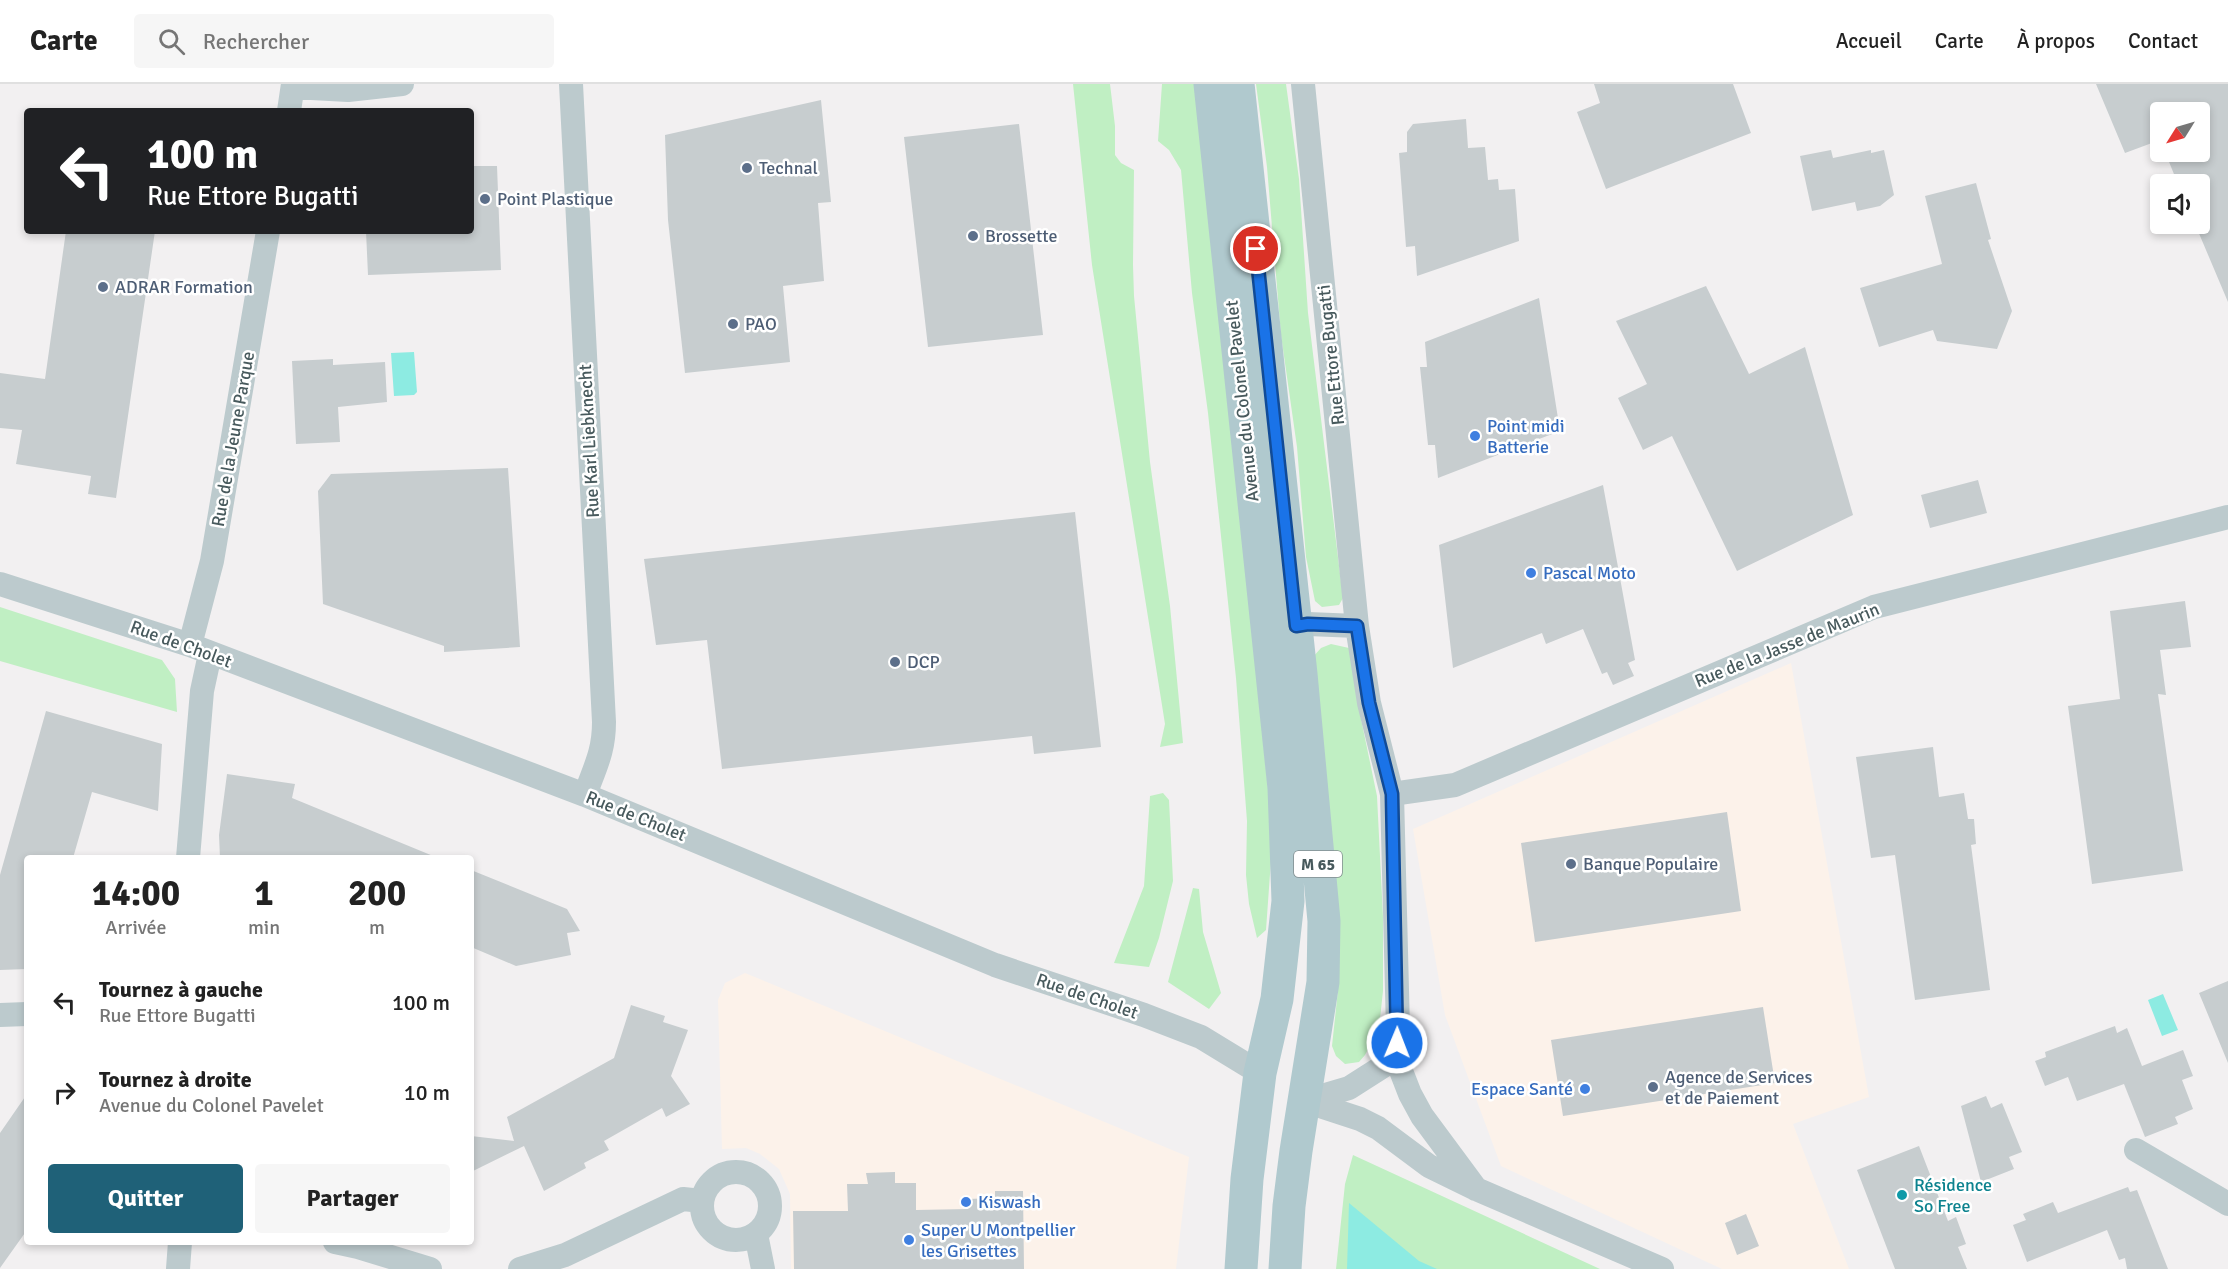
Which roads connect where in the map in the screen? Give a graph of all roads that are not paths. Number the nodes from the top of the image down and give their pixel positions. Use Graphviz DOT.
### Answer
graph roads {
  1 [pos="402,84"];
  2 [pos="571,84"];
  3 [pos="1210,84"];
  4 [pos="1238,84"];
  5 [pos="1303,84"];
  6 [pos="293,85"];
  7 [pos="289,108"];
  8 [pos="267,234"];
  9 [pos="2228,517"];
  10 [pos="0,584"];
  11 [pos="1296,626"];
  12 [pos="1357,626"];
  13 [pos="200,650"];
  14 [pos="1272,682"];
  15 [pos="1392,794"];
  16 [pos="585,795"];
  17 [pos="188,855"];
  18 [pos="24,1014"];
  19 [pos="0,1015"];
  20 [pos="1396,1058"];
  21 [pos="1260,1073"];
  22 [pos="1305,1101"];
  23 [pos="2136,1150"];
  24 [pos="1476,1189"];
  25 [pos="702,1201"];
  26 [pos="2228,1204"];
  27 [pos="756,1234"];
  28 [pos="180,1245"];
  29 [pos="352,1245"];
  30 [pos="178,1269"];
  31 [pos="430,1269"];
  32 [pos="520,1269"];
  33 [pos="763,1269"];
  34 [pos="1241,1269"];
  35 [pos="1285,1269"];
  36 [pos="1662,1269"];
  1 -- 6 [label="street"];
  2 -- 16 [label="street, Rue Karl Liebknecht"];
  3 -- 14 [label="main road, Avenue du Colonel Pavelet / M 65"];
  4 -- 11 [label="main road, Avenue du Colonel Pavelet / M 65"];
  5 -- 12 [label="street, Rue Ettore Bugatti"];
  6 -- 7 [label="street"];
  8 -- 13 [label="street, Rue de la Jeune Parque"];
  9 -- 15 [label="street, Rue de la Jasse de Maurin"];
  10 -- 13 [label="street, Rue de Cholet"];
  11 -- 12 [label="street"];
  11 -- 14 [label="main road, Avenue du Colonel Pavelet / M 65"];
  11 -- 22 [label="main road, Avenue du Colonel Pavelet / M 65"];
  12 -- 15 [label="street, Rue Ettore Bugatti"];
  13 -- 16 [label="street, Rue de Cholet"];
  13 -- 17 [label="street, Rue de la Jeune Parque"];
  14 -- 21 [label="main road, Avenue du Colonel Pavelet / M 65"];
  15 -- 20 [label="street, Rue Ettore Bugatti"];
  16 -- 21 [label="street, Rue de Cholet"];
  18 -- 19 [label="street"];
  20 -- 22 [label="street"];
  20 -- 24 [label="street"];
  21 -- 22 [label="main road"];
  21 -- 34 [label="main road, Avenue du Colonel Pavelet / M 65"];
  22 -- 24 [label="street"];
  22 -- 35 [label="main road, Avenue du Colonel Pavelet / M 65"];
  23 -- 26 [label="street"];
  24 -- 36 [label="street"];
  25 -- 27 [label="street"];
  25 -- 27 [label="street"];
  25 -- 32 [label="street"];
  27 -- 33 [label="street"];
  28 -- 30 [label="street"];
  29 -- 31 [label="street"];
}
